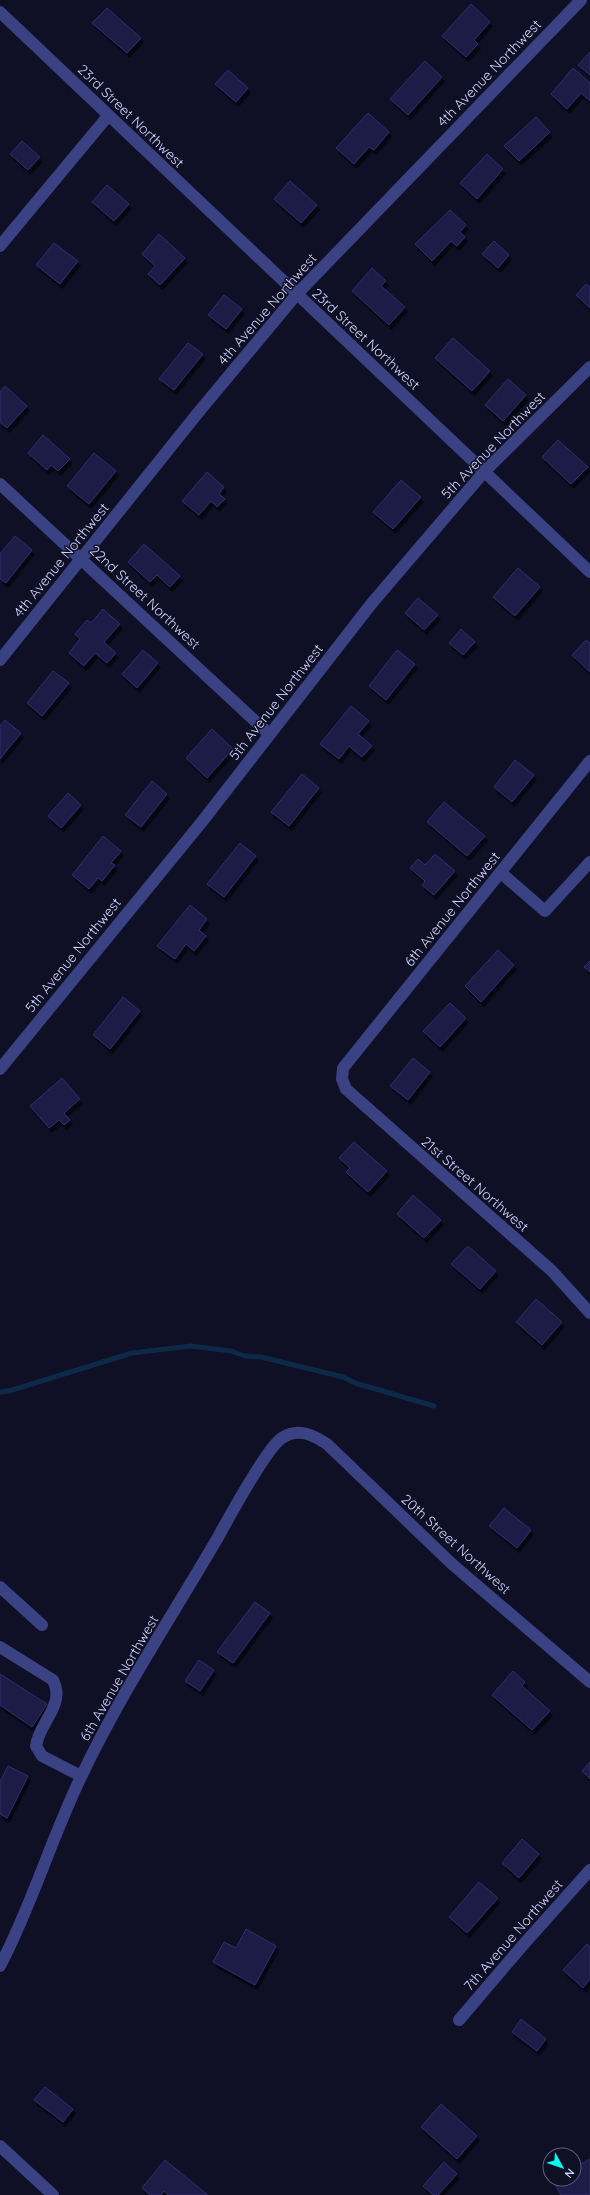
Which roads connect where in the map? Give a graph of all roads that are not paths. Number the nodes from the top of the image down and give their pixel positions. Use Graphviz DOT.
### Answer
graph roads {
  1 [pos="581,0"];
  2 [pos="0,12"];
  3 [pos="108,116"];
  4 [pos="0,246"];
  5 [pos="297,294"];
  6 [pos="590,367"];
  7 [pos="484,472"];
  8 [pos="0,484"];
  9 [pos="82,559"];
  10 [pos="590,572"];
  11 [pos="0,660"];
  12 [pos="269,734"];
  13 [pos="590,761"];
  14 [pos="590,862"];
  15 [pos="501,872"];
  16 [pos="0,1069"];
  17 [pos="342,1079"];
  18 [pos="590,1313"];
  19 [pos="301,1432"];
  20 [pos="0,1587"];
  21 [pos="42,1625"];
  22 [pos="0,1647"];
  23 [pos="590,1682"];
  24 [pos="81,1776"];
  25 [pos="590,1870"];
  26 [pos="0,1966"];
  27 [pos="460,2020"];
  28 [pos="0,2146"];
  29 [pos="53,2195"];
  1 -- 5 [label="street, 4th Avenue Northwest"];
  2 -- 3 [label="street, 23rd Street Northwest"];
  3 -- 4 [label="street"];
  3 -- 5 [label="street, 23rd Street Northwest"];
  5 -- 7 [label="street, 23rd Street Northwest"];
  5 -- 9 [label="street, 4th Avenue Northwest"];
  6 -- 7 [label="street, 5th Avenue Northwest"];
  7 -- 10 [label="street, 23rd Street Northwest"];
  7 -- 12 [label="street, 5th Avenue Northwest"];
  8 -- 9 [label="street, 22nd Street Northwest"];
  9 -- 11 [label="street, 4th Avenue Northwest"];
  9 -- 12 [label="street, 22nd Street Northwest"];
  12 -- 16 [label="street, 5th Avenue Northwest"];
  13 -- 15 [label="street, 6th Avenue Northwest"];
  14 -- 15 [label="street"];
  15 -- 17 [label="street, 6th Avenue Northwest"];
  17 -- 18 [label="street, 21st Street Northwest"];
  19 -- 23 [label="street, 20th Street Northwest"];
  19 -- 24 [label="street, 6th Avenue Northwest"];
  20 -- 21 [label="street"];
  22 -- 24 [label="street"];
  24 -- 26 [label="street, 6th Avenue Northwest"];
  25 -- 27 [label="street, 7th Avenue Northwest"];
  28 -- 29 [label="street"];
}
